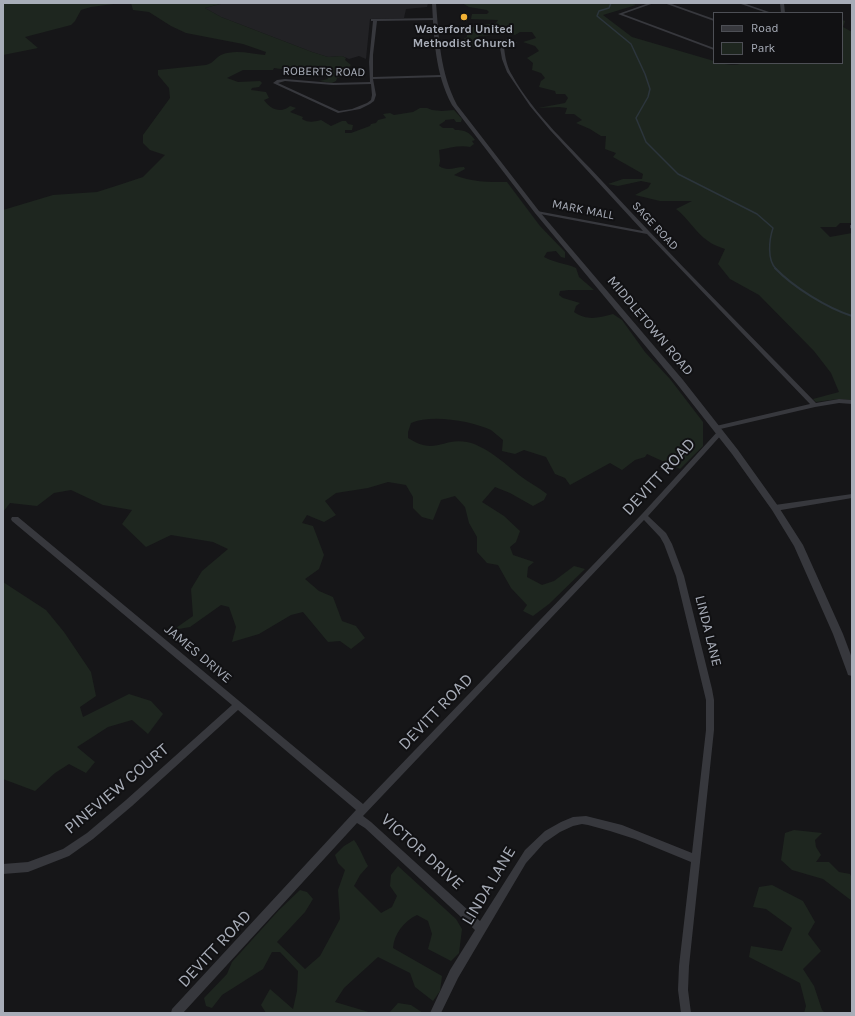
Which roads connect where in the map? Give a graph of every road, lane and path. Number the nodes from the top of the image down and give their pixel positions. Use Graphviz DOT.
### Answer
graph roads {
  1 [pos="434,3"];
  2 [pos="652,3"];
  3 [pos="666,3"];
  4 [pos="740,3"];
  5 [pos="767,12"];
  6 [pos="435,19"];
  7 [pos="713,20"];
  8 [pos="502,46"];
  9 [pos="713,49"];
  10 [pos="441,76"];
  11 [pos="371,82"];
  12 [pos="538,212"];
  13 [pos="647,233"];
  14 [pos="852,402"];
  15 [pos="815,405"];
  16 [pos="718,430"];
  17 [pos="852,496"];
  18 [pos="775,508"];
  19 [pos="644,516"];
  20 [pos="15,519"];
  21 [pos="852,672"];
  22 [pos="238,704"];
  23 [pos="360,813"];
  24 [pos="695,859"];
  25 [pos="3,870"];
  26 [pos="482,929"];
  27 [pos="176,1013"];
  28 [pos="435,1013"];
  29 [pos="686,1013"];
  1 -- 6 [label="street, MIDDLETOWN ROAD"];
  2 -- 9 [label="street"];
  3 -- 7 [label="street"];
  4 -- 5 [label="street"];
  6 -- 10 [label="street, MIDDLETOWN ROAD"];
  6 -- 11 [label="street"];
  8 -- 13 [label="street, SAGE ROAD"];
  10 -- 11 [label="street, ROBERTS ROAD"];
  10 -- 12 [label="street, MIDDLETOWN ROAD"];
  11 -- 11 [label="street, ROBERTS ROAD"];
  12 -- 13 [label="street, MARK MALL"];
  12 -- 16 [label="street, MIDDLETOWN ROAD"];
  13 -- 15 [label="street, SAGE ROAD"];
  14 -- 15 [label="street"];
  15 -- 16 [label="street"];
  16 -- 18 [label="street, MIDDLETOWN ROAD"];
  16 -- 19 [label="street, DEVITT ROAD"];
  17 -- 18 [label="street"];
  18 -- 21 [label="street, MIDDLETOWN ROAD"];
  19 -- 23 [label="street, DEVITT ROAD"];
  19 -- 24 [label="street, LINDA LANE"];
  20 -- 22 [label="street, JAMES DRIVE"];
  22 -- 23 [label="street, JAMES DRIVE"];
  22 -- 25 [label="street, PINEVIEW COURT"];
  23 -- 26 [label="street, VICTOR DRIVE"];
  23 -- 27 [label="street, DEVITT ROAD"];
  24 -- 26 [label="street, LINDA LANE"];
  24 -- 29 [label="street, LINDA LANE"];
  26 -- 28 [label="street, LINDA LANE"];
}
